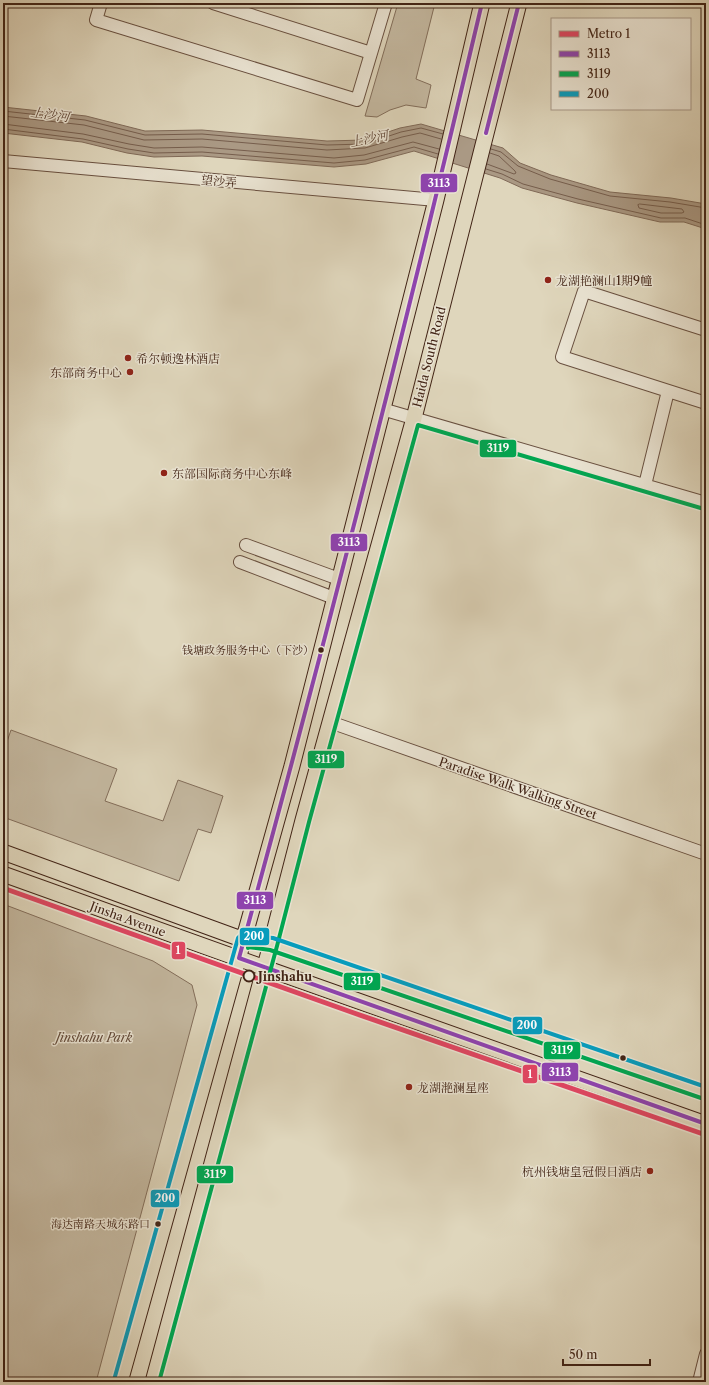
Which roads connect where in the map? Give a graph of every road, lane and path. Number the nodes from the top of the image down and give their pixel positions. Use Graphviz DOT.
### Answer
graph roads {
  1 [pos="101,3"];
  2 [pos="213,3"];
  3 [pos="386,3"];
  4 [pos="482,3"];
  5 [pos="519,3"];
  6 [pos="371,53"];
  7 [pos="3,161"];
  8 [pos="436,200"];
  9 [pos="706,330"];
  10 [pos="668,391"];
  11 [pos="706,403"];
  12 [pos="382,409"];
  13 [pos="414,418"];
  14 [pos="645,485"];
  15 [pos="706,502"];
  16 [pos="246,546"];
  17 [pos="240,562"];
  18 [pos="339,579"];
  19 [pos="334,598"];
  20 [pos="330,722"];
  21 [pos="3,852"];
  22 [pos="706,854"];
  23 [pos="3,874"];
  24 [pos="244,940"];
  25 [pos="271,944"];
  26 [pos="239,958"];
  27 [pos="265,968"];
  28 [pos="706,1093"];
  29 [pos="706,1124"];
  30 [pos="706,1354"];
  31 [pos="120,1382"];
  32 [pos="153,1382"];
  33 [pos="699,1382"];
  1 -- 6 [label="street"];
  2 -- 6 [label="street"];
  3 -- 6 [label="street"];
  4 -- 8 [label="main road"];
  5 -- 13 [label="main road, Haida South Road"];
  7 -- 8 [label="street, 望沙弄"];
  8 -- 12 [label="main road"];
  9 -- 10 [label="street"];
  10 -- 11 [label="street"];
  10 -- 14 [label="street"];
  12 -- 13 [label="street"];
  12 -- 18 [label="main road"];
  13 -- 14 [label="street"];
  13 -- 20 [label="main road, Haida South Road"];
  14 -- 15 [label="street"];
  16 -- 18 [label="street"];
  17 -- 19 [label="street"];
  18 -- 19 [label="main road"];
  19 -- 24 [label="main road"];
  20 -- 22 [label="street, Paradise Walk Walking Street"];
  20 -- 25 [label="main road, Haida South Road"];
  21 -- 24 [label="main road, Jinsha Avenue"];
  23 -- 26 [label="main road, Jinsha Avenue"];
  24 -- 25 [label="main road, Jinsha Avenue"];
  24 -- 26 [label="main road"];
  25 -- 27 [label="main road, Haida South Road"];
  25 -- 28 [label="main road, Jinsha Avenue"];
  26 -- 27 [label="main road, Jinsha Avenue"];
  26 -- 31 [label="main road"];
  27 -- 29 [label="main road, Jinsha Avenue"];
  27 -- 32 [label="main road, Haida South Road"];
  30 -- 33 [label="street"];
}
